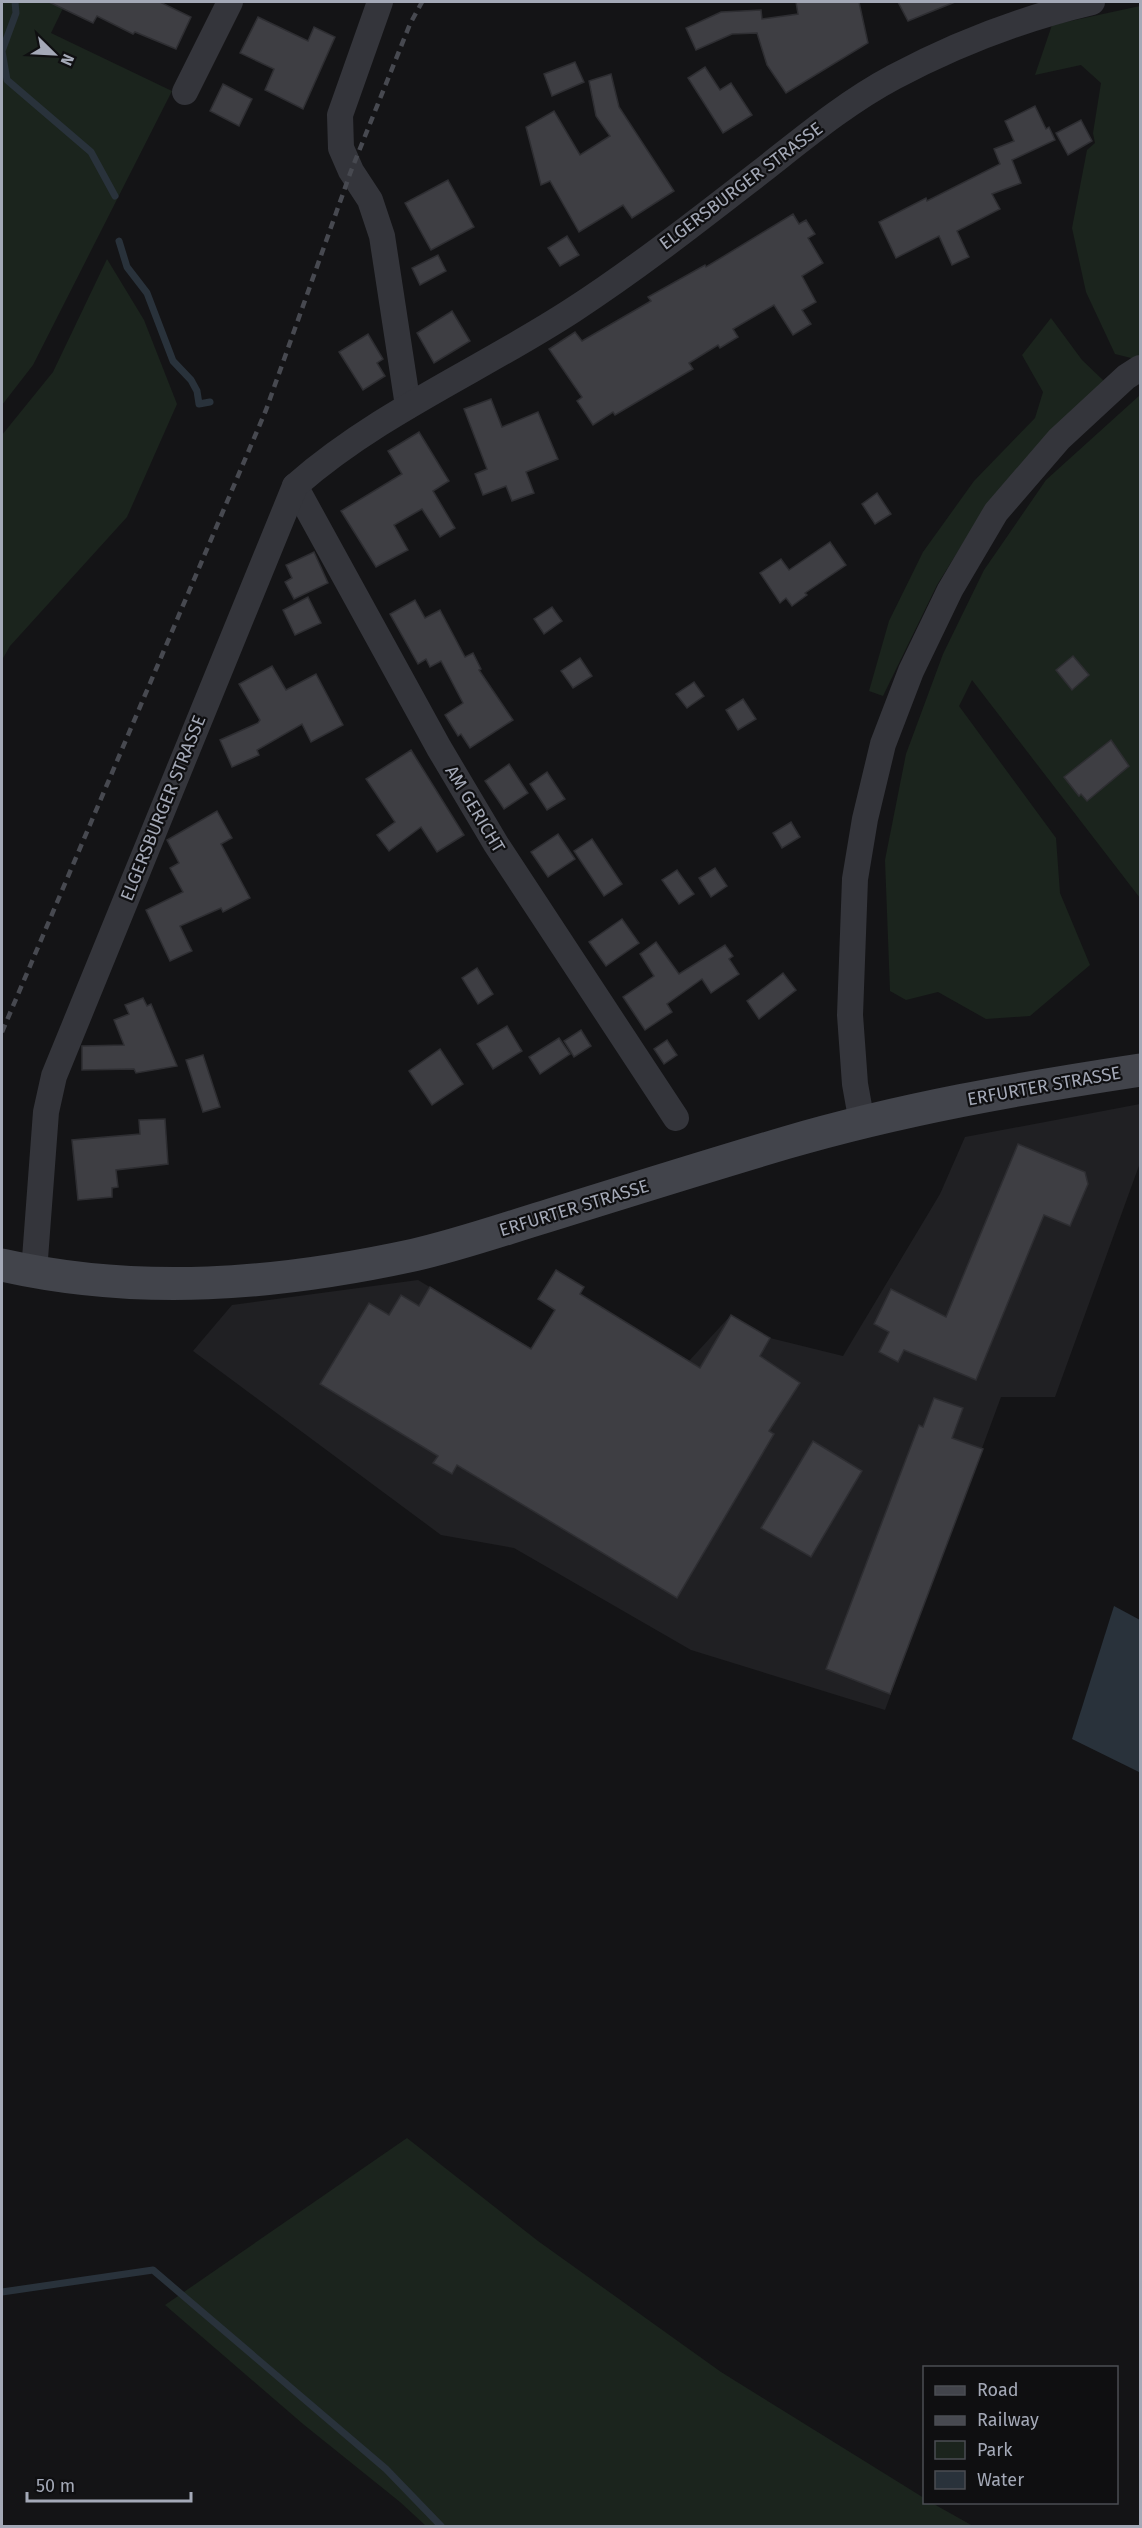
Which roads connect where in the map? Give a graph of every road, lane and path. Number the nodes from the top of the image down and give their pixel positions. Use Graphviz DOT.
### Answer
graph roads {
  1 [pos="230,2"];
  2 [pos="380,2"];
  3 [pos="1092,2"];
  4 [pos="185,92"];
  5 [pos="1140,368"];
  6 [pos="408,406"];
  7 [pos="295,486"];
  8 [pos="1140,1070"];
  9 [pos="676,1119"];
  10 [pos="862,1123"];
  11 [pos="2,1265"];
  12 [pos="34,1272"];
  1 -- 4 [label="street"];
  2 -- 6 [label="street"];
  3 -- 6 [label="street, ELGERSBURGER STRASSE"];
  5 -- 10 [label="street"];
  6 -- 7 [label="street, ELGERSBURGER STRASSE"];
  7 -- 9 [label="street, AM GERICHT"];
  7 -- 12 [label="street, ELGERSBURGER STRASSE"];
  8 -- 10 [label="main road, ERFURTER STRASSE"];
  10 -- 12 [label="main road, ERFURTER STRASSE"];
  11 -- 12 [label="main road, ERFURTER STRASSE"];
}
